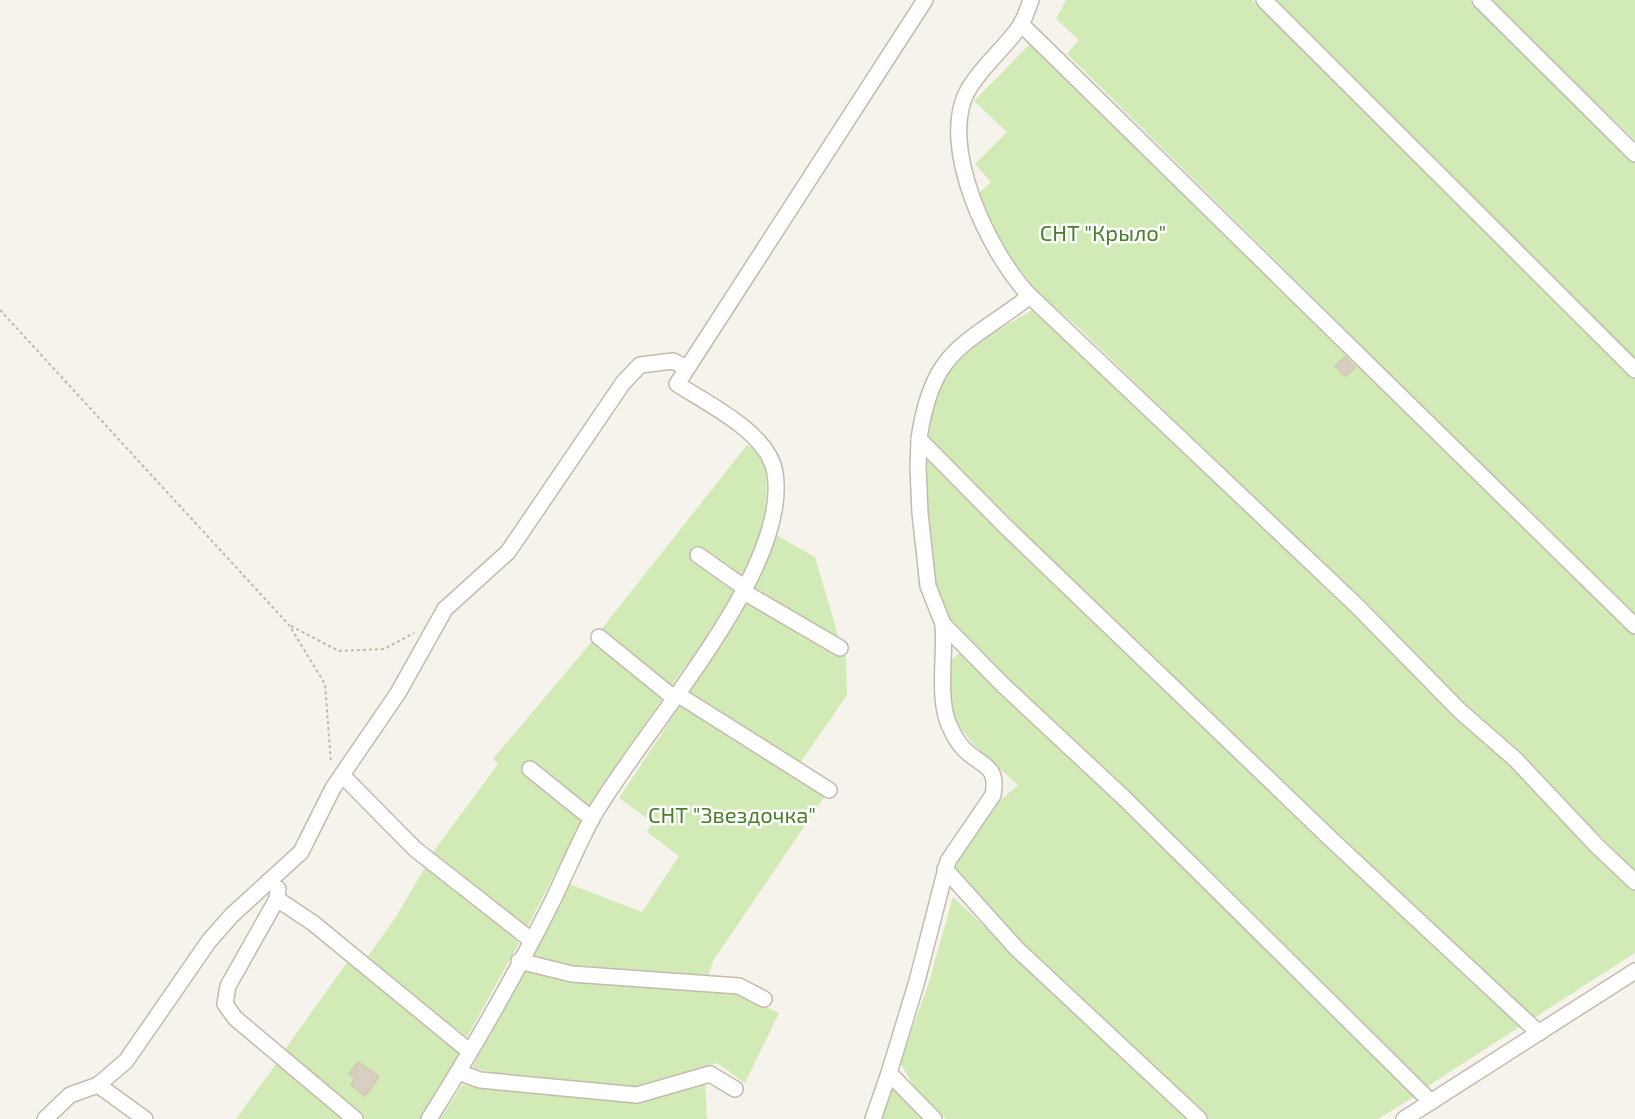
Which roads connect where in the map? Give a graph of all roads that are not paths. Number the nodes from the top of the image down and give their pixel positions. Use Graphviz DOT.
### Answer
graph roads {
  1 [pos="925,0"];
  2 [pos="1031,0"];
  3 [pos="1264,0"];
  4 [pos="1480,0"];
  5 [pos="1021,24"];
  6 [pos="1635,154"];
  7 [pos="1030,296"];
  8 [pos="687,368"];
  9 [pos="1635,370"];
  10 [pos="919,439"];
  11 [pos="698,555"];
  12 [pos="744,590"];
  13 [pos="943,624"];
  14 [pos="1635,626"];
  15 [pos="599,637"];
  16 [pos="840,648"];
  17 [pos="676,696"];
  18 [pos="530,769"];
  19 [pos="342,775"];
  20 [pos="829,790"];
  21 [pos="592,819"];
  22 [pos="945,869"];
  23 [pos="281,873"];
  24 [pos="1635,882"];
  25 [pos="277,899"];
  26 [pos="531,940"];
  27 [pos="519,961"];
  28 [pos="1635,971"];
  29 [pos="764,999"];
  30 [pos="1539,1033"];
  31 [pos="469,1051"];
  32 [pos="458,1072"];
  33 [pos="889,1073"];
  34 [pos="98,1085"];
  35 [pos="735,1089"];
  36 [pos="1431,1102"];
  37 [pos="45,1119"];
  38 [pos="145,1119"];
  39 [pos="355,1119"];
  40 [pos="429,1119"];
  41 [pos="873,1119"];
  42 [pos="934,1119"];
  43 [pos="1199,1119"];
  44 [pos="1404,1119"];
  1 -- 8 [label="street"];
  2 -- 5 [label="street"];
  3 -- 9 [label="street"];
  4 -- 6 [label="street"];
  5 -- 7 [label="street"];
  5 -- 14 [label="street"];
  7 -- 10 [label="street"];
  7 -- 24 [label="street"];
  8 -- 12 [label="street"];
  8 -- 19 [label="street"];
  10 -- 13 [label="street"];
  10 -- 30 [label="street"];
  11 -- 12 [label="street"];
  12 -- 16 [label="street"];
  12 -- 17 [label="street"];
  13 -- 22 [label="street"];
  13 -- 36 [label="street"];
  15 -- 17 [label="street"];
  17 -- 20 [label="street"];
  17 -- 21 [label="street"];
  18 -- 21 [label="street"];
  19 -- 23 [label="street"];
  19 -- 26 [label="street"];
  21 -- 26 [label="street"];
  22 -- 33 [label="street"];
  22 -- 43 [label="street"];
  23 -- 25 [label="street"];
  23 -- 34 [label="street"];
  25 -- 31 [label="street"];
  25 -- 39 [label="street"];
  26 -- 27 [label="street"];
  27 -- 29 [label="street"];
  27 -- 31 [label="street"];
  28 -- 30 [label="street"];
  30 -- 36 [label="street"];
  31 -- 32 [label="street"];
  32 -- 35 [label="street"];
  32 -- 40 [label="street"];
  33 -- 41 [label="street"];
  33 -- 42 [label="street"];
  34 -- 37 [label="street"];
  34 -- 38 [label="street"];
  36 -- 44 [label="street"];
}
